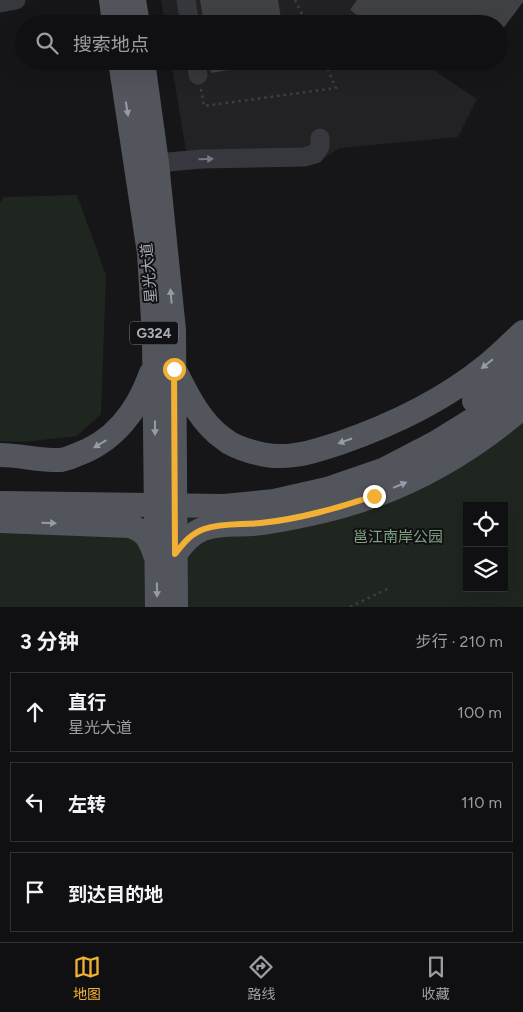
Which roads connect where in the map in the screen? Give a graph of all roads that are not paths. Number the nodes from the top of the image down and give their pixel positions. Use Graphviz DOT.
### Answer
graph roads {
  1 [pos="16,0"];
  2 [pos="111,0"];
  3 [pos="134,0"];
  4 [pos="186,0"];
  5 [pos="0,3"];
  6 [pos="113,15"];
  7 [pos="136,15"];
  8 [pos="188,15"];
  9 [pos="121,70"];
  10 [pos="144,70"];
  11 [pos="320,138"];
  12 [pos="157,163"];
  13 [pos="523,332"];
  14 [pos="523,354"];
  15 [pos="164,365"];
  16 [pos="523,383"];
  17 [pos="478,407"];
  18 [pos="523,407"];
  19 [pos="0,455"];
  20 [pos="0,488"];
  21 [pos="0,503"];
  22 [pos="0,521"];
  23 [pos="166,558"];
  24 [pos="157,607"];
  25 [pos="176,607"];
  1 -- 5 [label="lane"];
  2 -- 6 [label="main road"];
  3 -- 7 [label="main road"];
  4 -- 8 [label="lane"];
  9 -- 15 [label="main road, 星光大道 / G324, one-way"];
  10 -- 12 [label="main road, 星光大道 / G324"];
  12 -- 11 [label="lane, one-way"];
  15 -- 12 [label="main road, 星光大道 / G324, one-way"];
  13 -- 15 [label="main road, one-way"];
  14 -- 17 [label="main road"];
  15 -- 19 [label="main road, one-way"];
  15 -- 23 [label="main road, 星光大道 / G324"];
  16 -- 17 [label="main road"];
  17 -- 20 [label="main road"];
  17 -- 21 [label="main road, bridge"];
  23 -- 18 [label="main road, one-way"];
  22 -- 23 [label="main road, one-way"];
  23 -- 24 [label="main road, 星光大道 / G324, one-way"];
  23 -- 25 [label="main road, 星光大道 / G324"];
}
